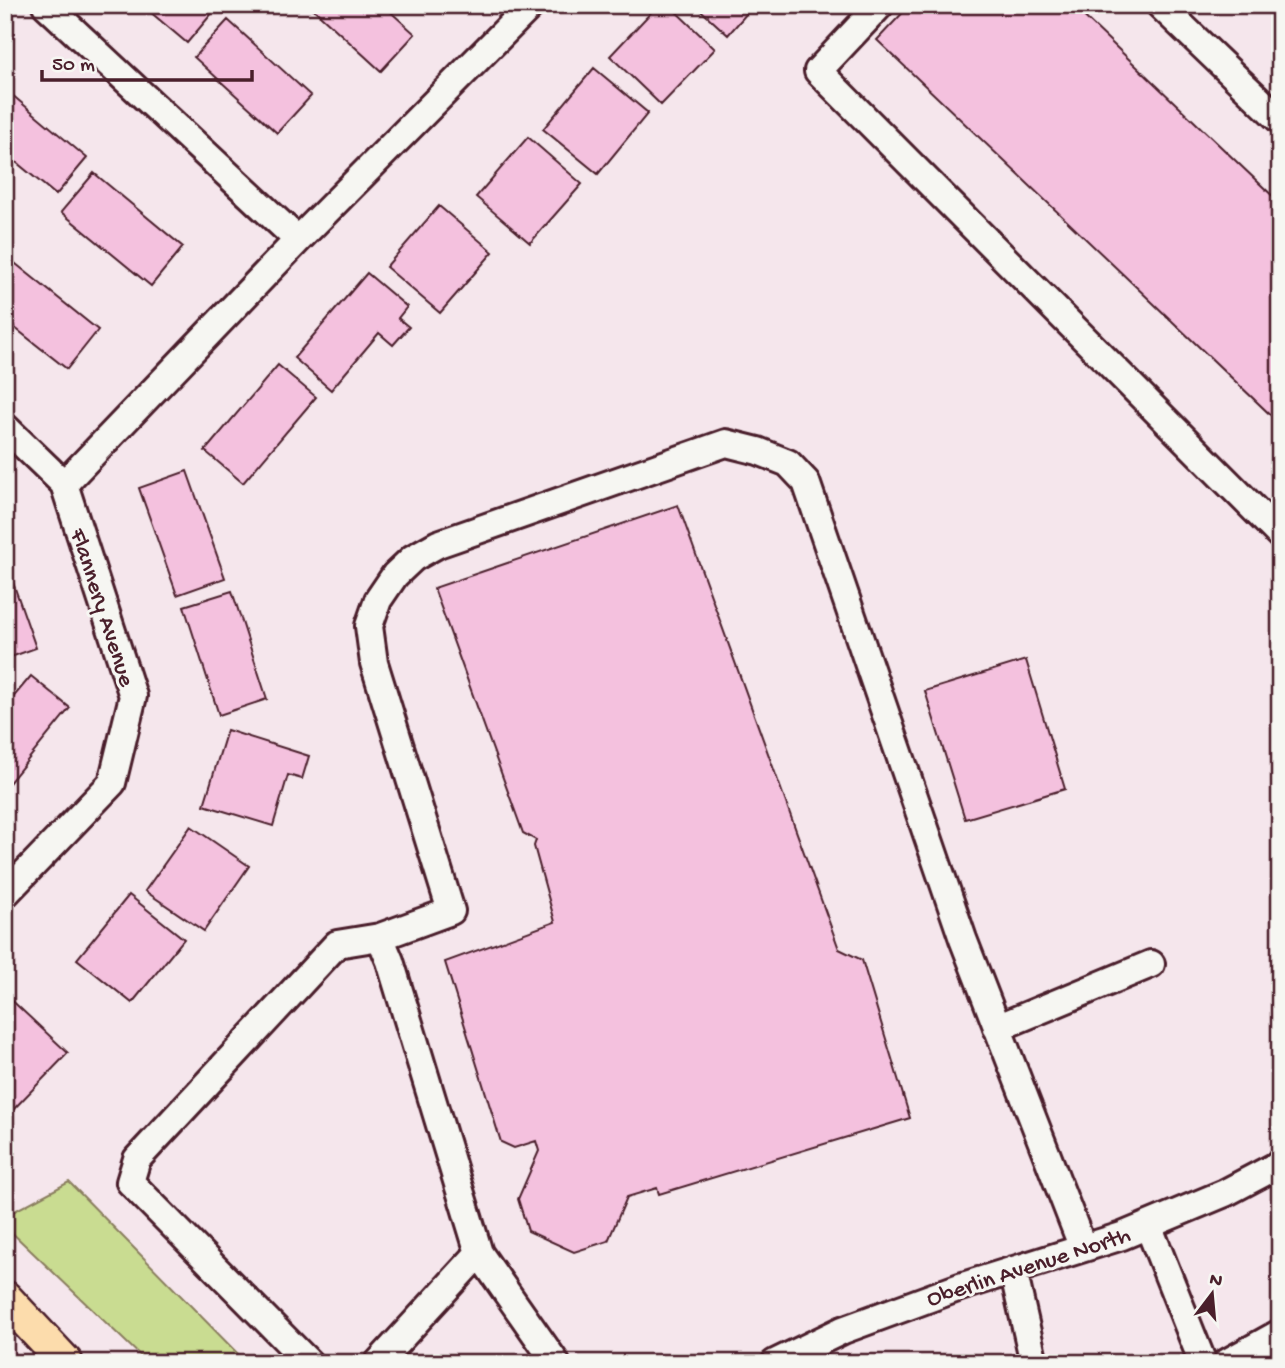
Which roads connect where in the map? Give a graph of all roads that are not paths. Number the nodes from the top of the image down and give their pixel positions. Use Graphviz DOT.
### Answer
graph roads {
  1 [pos="46,5"];
  2 [pos="880,5"];
  3 [pos="1160,5"];
  4 [pos="520,9"];
  5 [pos="1280,120"];
  6 [pos="298,240"];
  7 [pos="5,428"];
  8 [pos="64,484"];
  9 [pos="1280,535"];
  10 [pos="5,894"];
  11 [pos="380,937"];
  12 [pos="1151,964"];
  13 [pos="997,1028"];
  14 [pos="1280,1164"];
  15 [pos="1148,1225"];
  16 [pos="1083,1248"];
  17 [pos="479,1254"];
  18 [pos="1013,1270"];
  19 [pos="5,1298"];
  20 [pos="5,1313"];
  21 [pos="1280,1333"];
  22 [pos="57,1353"];
  23 [pos="309,1363"];
  24 [pos="378,1363"];
  25 [pos="556,1363"];
  26 [pos="775,1363"];
  27 [pos="1034,1363"];
  28 [pos="1203,1363"];
  29 [pos="1226,1363"];
  1 -- 6 [label="street"];
  2 -- 9 [label="street"];
  3 -- 5 [label="street"];
  4 -- 6 [label="street"];
  6 -- 8 [label="street"];
  7 -- 8 [label="street, Flannery Avenue"];
  8 -- 10 [label="street, Flannery Avenue"];
  11 -- 13 [label="street"];
  11 -- 17 [label="street"];
  11 -- 23 [label="street"];
  12 -- 13 [label="street"];
  13 -- 16 [label="street"];
  14 -- 15 [label="street, Oberlin Avenue North"];
  15 -- 16 [label="street, Oberlin Avenue North"];
  15 -- 28 [label="street"];
  16 -- 18 [label="street, Oberlin Avenue North"];
  17 -- 24 [label="street"];
  17 -- 25 [label="street"];
  18 -- 26 [label="street, Oberlin Avenue North"];
  18 -- 27 [label="street"];
  19 -- 22 [label="main road"];
  20 -- 22 [label="main road"];
  21 -- 29 [label="street"];
}
